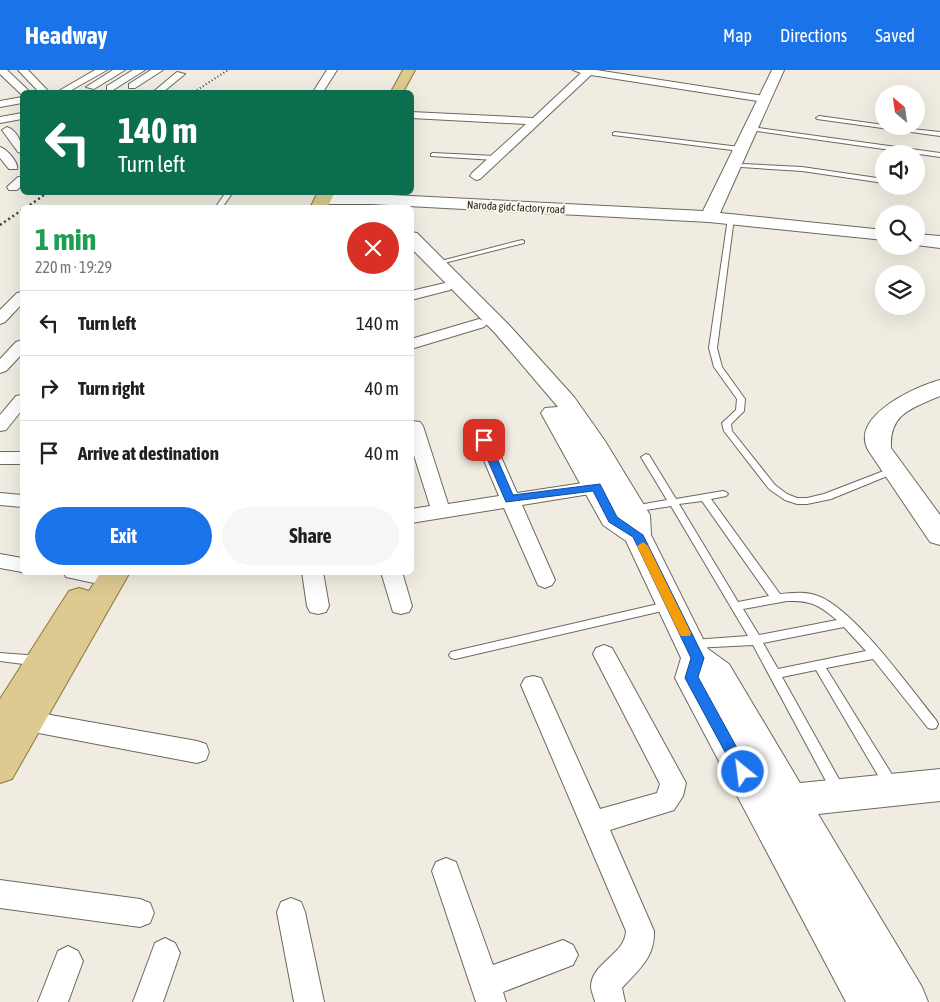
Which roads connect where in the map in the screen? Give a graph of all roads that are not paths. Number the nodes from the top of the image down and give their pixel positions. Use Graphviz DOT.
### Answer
graph roads {
  1 [pos="24,70"];
  2 [pos="84,70"];
  3 [pos="102,70"];
  4 [pos="120,70"];
  5 [pos="140,70"];
  6 [pos="158,70"];
  7 [pos="168,70"];
  8 [pos="332,70"];
  9 [pos="396,70"];
  10 [pos="409,70"];
  11 [pos="778,70"];
  12 [pos="786,70"];
  13 [pos="4,71"];
  14 [pos="583,71"];
  15 [pos="63,87"];
  16 [pos="23,90"];
  17 [pos="42,90"];
  18 [pos="85,90"];
  19 [pos="105,90"];
  20 [pos="124,90"];
  21 [pos="160,90"];
  22 [pos="319,90"];
  23 [pos="385,90"];
  24 [pos="398,90"];
  25 [pos="764,99"];
  26 [pos="20,108"];
  27 [pos="0,112"];
  28 [pos="414,115"];
  29 [pos="20,117"];
  30 [pos="819,118"];
  31 [pos="536,121"];
  32 [pos="20,126"];
  33 [pos="2,127"];
  34 [pos="759,130"];
  35 [pos="615,134"];
  36 [pos="940,134"];
  37 [pos="20,148"];
  38 [pos="740,149"];
  39 [pos="433,155"];
  40 [pos="940,155"];
  41 [pos="495,158"];
  42 [pos="743,166"];
  43 [pos="476,176"];
  44 [pos="875,180"];
  45 [pos="331,198"];
  46 [pos="380,201"];
  47 [pos="720,216"];
  48 [pos="875,229"];
  49 [pos="875,234"];
  50 [pos="925,235"];
  51 [pos="940,236"];
  52 [pos="414,240"];
  53 [pos="925,240"];
  54 [pos="522,242"];
  55 [pos="940,242"];
  56 [pos="414,256"];
  57 [pos="436,263"];
  58 [pos="445,287"];
  59 [pos="414,295"];
  60 [pos="20,299"];
  61 [pos="0,300"];
  62 [pos="20,300"];
  63 [pos="0,319"];
  64 [pos="479,324"];
  65 [pos="414,343"];
  66 [pos="20,347"];
  67 [pos="0,368"];
  68 [pos="940,387"];
  69 [pos="20,402"];
  70 [pos="478,425"];
  71 [pos="0,426"];
  72 [pos="414,426"];
  73 [pos="646,457"];
  74 [pos="0,458"];
  75 [pos="20,458"];
  76 [pos="894,470"];
  77 [pos="596,487"];
  78 [pos="723,494"];
  79 [pos="704,497"];
  80 [pos="0,499"];
  81 [pos="510,499"];
  82 [pos="20,500"];
  83 [pos="673,502"];
  84 [pos="440,511"];
  85 [pos="414,515"];
  86 [pos="635,522"];
  87 [pos="940,535"];
  88 [pos="0,561"];
  89 [pos="20,565"];
  90 [pos="94,575"];
  91 [pos="94,575"];
  92 [pos="313,575"];
  93 [pos="392,575"];
  94 [pos="545,580"];
  95 [pos="778,600"];
  96 [pos="671,605"];
  97 [pos="318,606"];
  98 [pos="401,606"];
  99 [pos="736,606"];
  100 [pos="847,622"];
  101 [pos="756,640"];
  102 [pos="694,652"];
  103 [pos="604,654"];
  104 [pos="874,654"];
  105 [pos="455,655"];
  106 [pos="0,657"];
  107 [pos="40,662"];
  108 [pos="818,664"];
  109 [pos="774,674"];
  110 [pos="533,685"];
  111 [pos="14,724"];
  112 [pos="932,724"];
  113 [pos="197,752"];
  114 [pos="0,768"];
  115 [pos="940,785"];
  116 [pos="894,790"];
  117 [pos="841,795"];
  118 [pos="775,802"];
  119 [pos="593,823"];
  120 [pos="446,871"];
  121 [pos="0,894"];
  122 [pos="291,912"];
  123 [pos="140,913"];
  124 [pos="166,953"];
  125 [pos="563,955"];
  126 [pos="68,961"];
  127 [pos="488,992"];
  128 [pos="53,1002"];
  129 [pos="148,1002"];
  130 [pos="309,1002"];
  131 [pos="610,1002"];
  132 [pos="869,1002"];
  133 [pos="907,1002"];
  1 -- 17 [label="street"];
  2 -- 15 [label="street"];
  3 -- 15 [label="street"];
  4 -- 18 [label="street"];
  5 -- 19 [label="street"];
  6 -- 20 [label="street"];
  7 -- 21 [label="street"];
  8 -- 22 [label="street"];
  9 -- 23 [label="main road"];
  10 -- 24 [label="main road"];
  11 -- 25 [label="street"];
  12 -- 34 [label="street"];
  13 -- 16 [label="street"];
  14 -- 25 [label="street"];
  14 -- 31 [label="street"];
  25 -- 38 [label="street"];
  26 -- 27 [label="street"];
  28 -- 31 [label="street"];
  29 -- 33 [label="street"];
  30 -- 36 [label="lane"];
  31 -- 41 [label="street"];
  32 -- 33 [label="street"];
  33 -- 37 [label="street"];
  34 -- 40 [label="lane"];
  34 -- 42 [label="street"];
  35 -- 38 [label="lane"];
  38 -- 47 [label="street"];
  39 -- 41 [label="lane"];
  41 -- 43 [label="street"];
  42 -- 44 [label="lane"];
  42 -- 47 [label="street"];
  45 -- 46 [label="street, Naroda gidc factory road"];
  46 -- 47 [label="street, Naroda gidc factory road"];
  47 -- 48 [label="street, Naroda gidc factory road"];
  47 -- 49 [label="street, Naroda gidc factory road"];
  47 -- 76 [label="lane"];
  50 -- 51 [label="street"];
  52 -- 57 [label="street"];
  53 -- 55 [label="street"];
  54 -- 57 [label="lane"];
  56 -- 58 [label="street"];
  57 -- 86 [label="street"];
  58 -- 59 [label="street"];
  58 -- 64 [label="street"];
  60 -- 61 [label="street"];
  62 -- 63 [label="street"];
  64 -- 65 [label="street"];
  64 -- 77 [label="street"];
  66 -- 67 [label="street"];
  68 -- 76 [label="street"];
  69 -- 71 [label="street"];
  70 -- 81 [label="street"];
  72 -- 84 [label="street"];
  73 -- 83 [label="lane"];
  74 -- 75 [label="street"];
  76 -- 87 [label="street"];
  77 -- 81 [label="street"];
  77 -- 86 [label="street"];
  78 -- 79 [label="lane"];
  79 -- 83 [label="lane"];
  79 -- 95 [label="lane"];
  80 -- 82 [label="street"];
  81 -- 84 [label="street"];
  81 -- 94 [label="street"];
  83 -- 86 [label="lane"];
  83 -- 99 [label="lane"];
  84 -- 85 [label="street"];
  86 -- 96 [label="street"];
  88 -- 89 [label="street"];
  90 -- 107 [label="main road"];
  91 -- 111 [label="main road"];
  92 -- 97 [label="street"];
  93 -- 98 [label="street"];
  95 -- 99 [label="lane"];
  95 -- 100 [label="lane"];
  96 -- 102 [label="street"];
  96 -- 105 [label="lane"];
  99 -- 101 [label="lane"];
  100 -- 101 [label="lane"];
  100 -- 104 [label="lane"];
  101 -- 102 [label="lane"];
  101 -- 109 [label="lane"];
  102 -- 118 [label="street"];
  103 -- 119 [label="street"];
  104 -- 108 [label="lane"];
  104 -- 112 [label="lane"];
  106 -- 107 [label="lane"];
  107 -- 111 [label="main road"];
  108 -- 109 [label="lane"];
  108 -- 116 [label="lane"];
  109 -- 117 [label="lane"];
  110 -- 119 [label="street"];
  111 -- 113 [label="street"];
  111 -- 114 [label="main road"];
  115 -- 116 [label="street"];
  116 -- 117 [label="street"];
  117 -- 118 [label="street"];
  118 -- 132 [label="street"];
  118 -- 133 [label="street"];
  119 -- 131 [label="street"];
  120 -- 127 [label="street"];
  121 -- 123 [label="street"];
  122 -- 130 [label="street"];
  124 -- 129 [label="street"];
  125 -- 127 [label="street"];
  126 -- 128 [label="street"];
}
